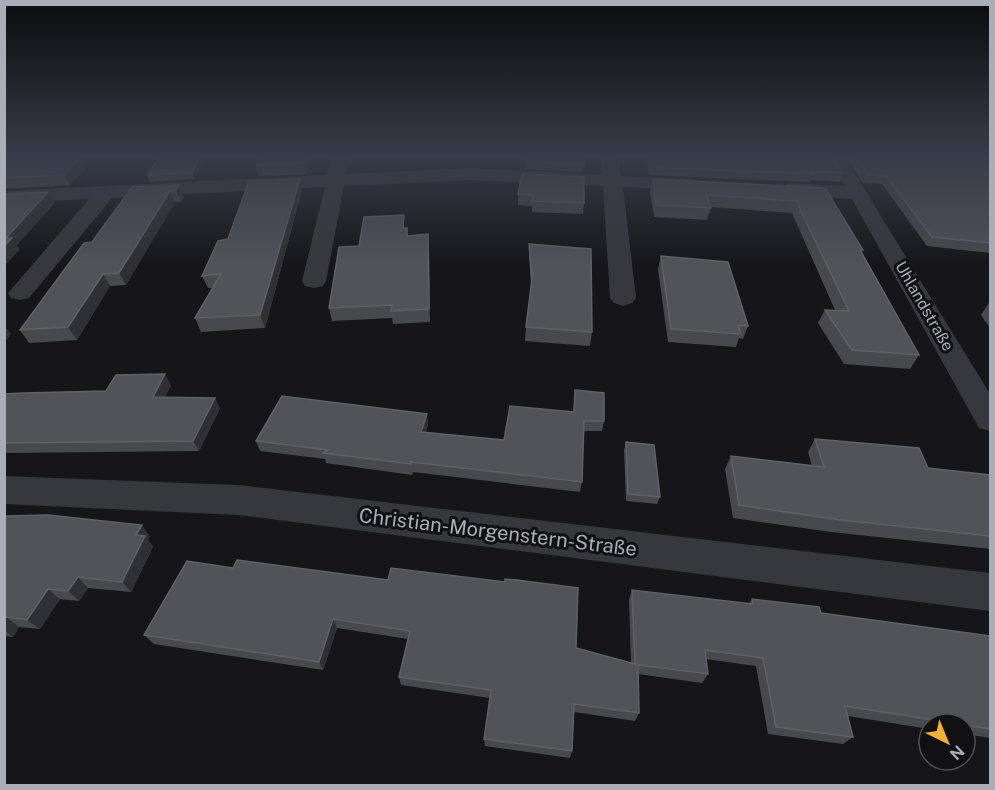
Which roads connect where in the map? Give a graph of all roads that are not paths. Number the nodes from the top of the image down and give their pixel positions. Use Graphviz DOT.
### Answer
graph roads {
  1 [pos="105,193"];
  2 [pos="333,193"];
  3 [pos="614,193"];
  4 [pos="857,193"];
  5 [pos="860,193"];
  6 [pos="4,197"];
  7 [pos="314,281"];
  8 [pos="20,293"];
  9 [pos="623,298"];
  10 [pos="990,420"];
  11 [pos="4,490"];
  12 [pos="990,592"];
  1 -- 6 [label="street"];
  1 -- 8 [label="street"];
  2 -- 7 [label="street"];
  3 -- 9 [label="street"];
  4 -- 5 [label="street"];
  5 -- 10 [label="street, Uhlandstraße"];
  11 -- 12 [label="street, Christian-Morgenstern-Straße"];
}
